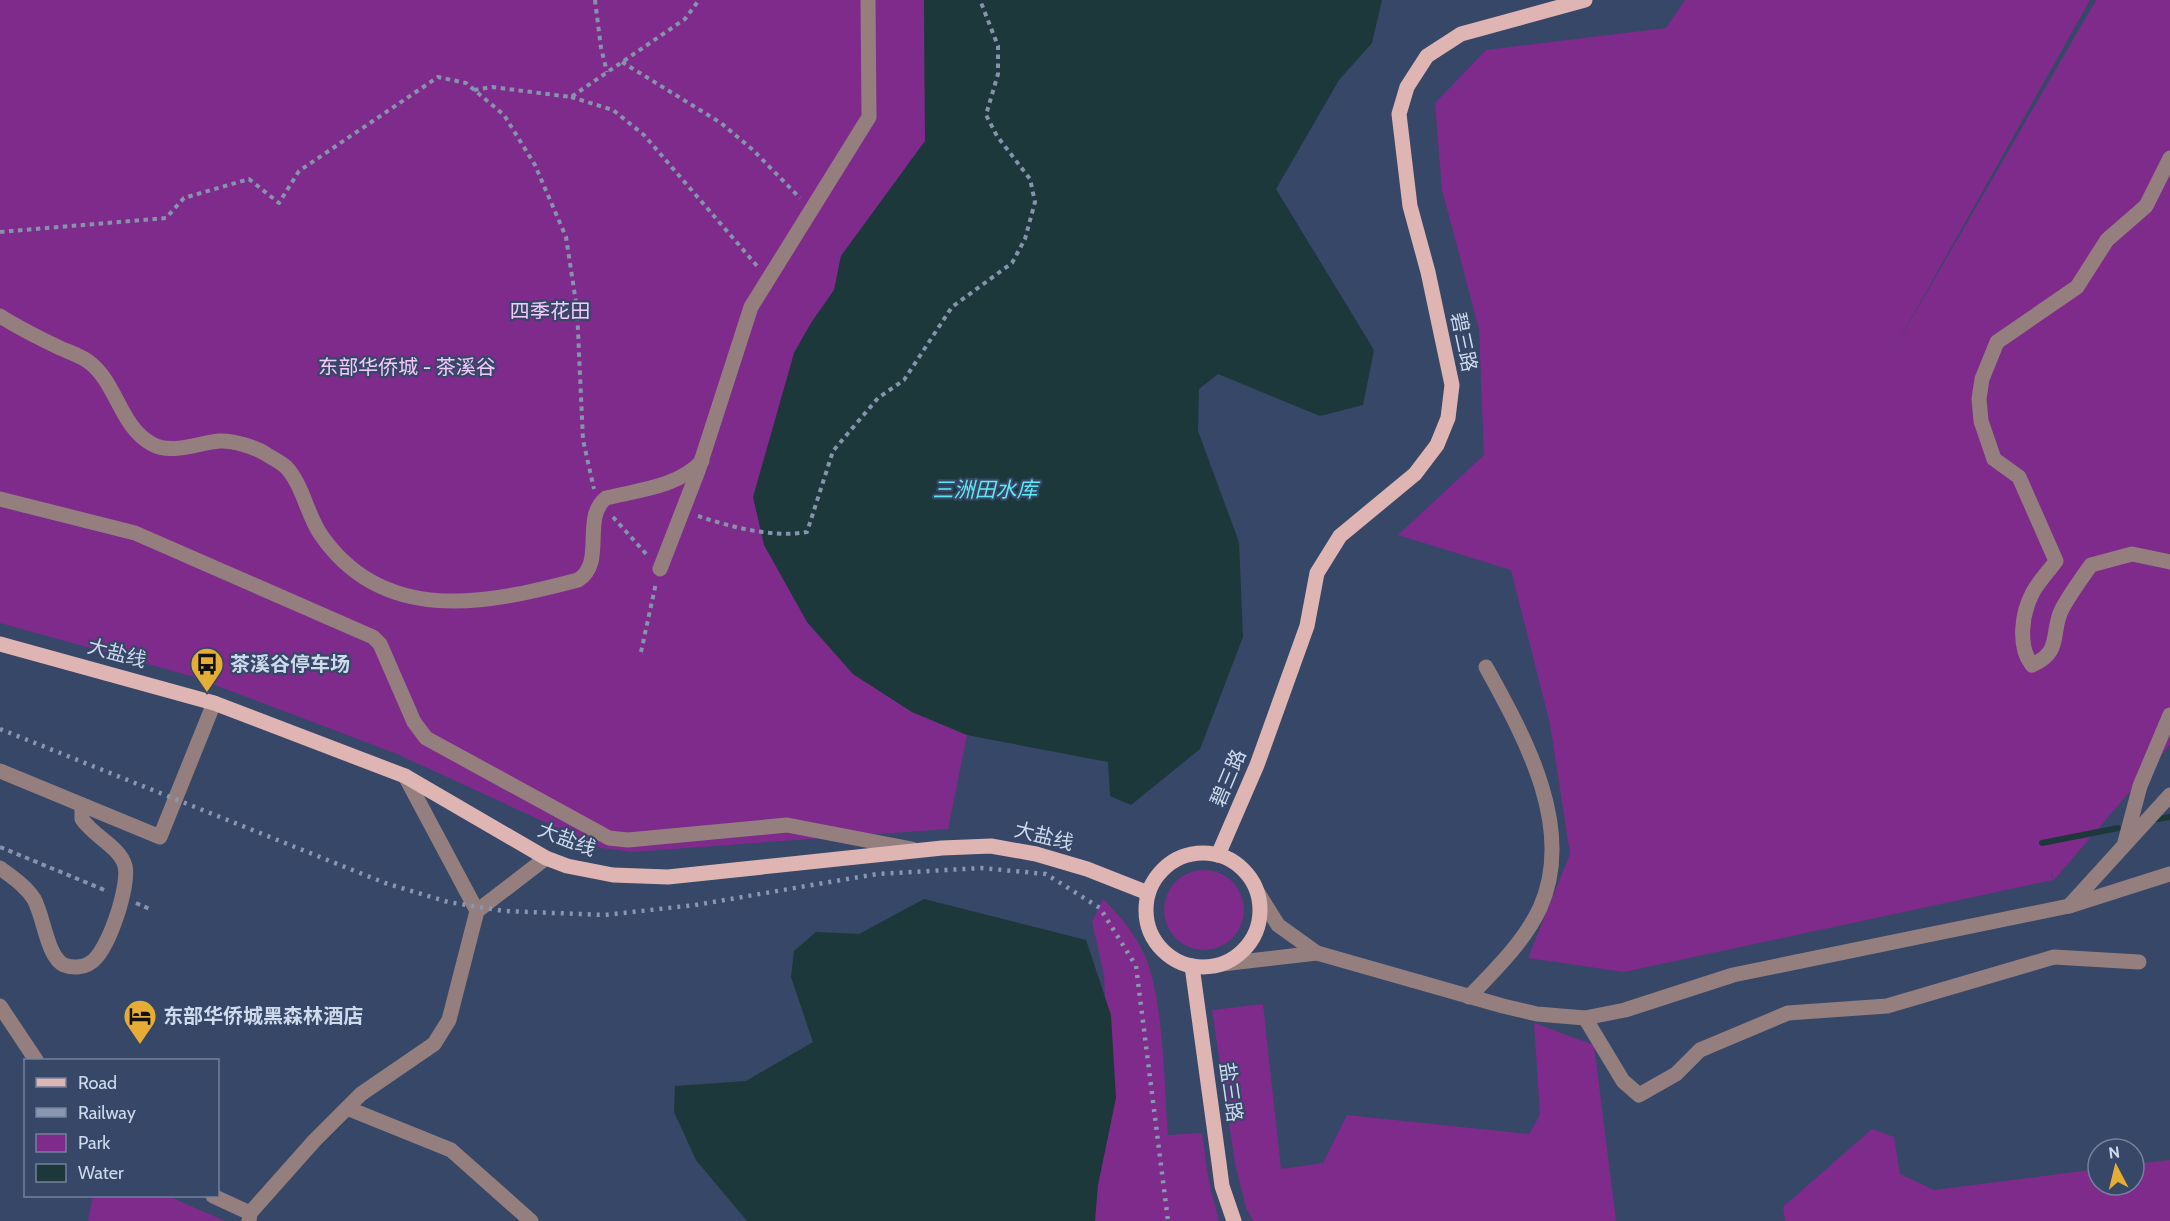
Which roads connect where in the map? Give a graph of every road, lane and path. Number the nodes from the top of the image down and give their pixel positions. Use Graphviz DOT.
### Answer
graph roads {
  1 [pos="595,0"];
  2 [pos="699,0"];
  3 [pos="868,0"];
  4 [pos="980,0"];
  5 [pos="1585,0"];
  6 [pos="622,62"];
  7 [pos="608,72"];
  8 [pos="474,90"];
  9 [pos="571,98"];
  10 [pos="2170,158"];
  11 [pos="812,210"];
  12 [pos="0,232"];
  13 [pos="769,279"];
  14 [pos="0,316"];
  15 [pos="702,461"];
  16 [pos="0,499"];
  17 [pos="600,503"];
  18 [pos="682,511"];
  19 [pos="2170,562"];
  20 [pos="660,569"];
  21 [pos="0,644"];
  22 [pos="641,652"];
  23 [pos="1486,667"];
  24 [pos="214,703"];
  25 [pos="2170,715"];
  26 [pos="0,771"];
  27 [pos="405,776"];
  28 [pos="2170,795"];
  29 [pos="82,804"];
  30 [pos="2125,845"];
  31 [pos="0,847"];
  32 [pos="918,850"];
  33 [pos="1218,855"];
  34 [pos="546,858"];
  35 [pos="0,868"];
  36 [pos="2170,874"];
  37 [pos="109,892"];
  38 [pos="1148,893"];
  39 [pos="1258,893"];
  40 [pos="130,901"];
  41 [pos="2069,906"];
  42 [pos="152,910"];
  43 [pos="477,911"];
  44 [pos="1317,953"];
  45 [pos="2139,962"];
  46 [pos="1222,964"];
  47 [pos="1192,966"];
  48 [pos="1469,997"];
  49 [pos="0,1006"];
  50 [pos="1585,1018"];
  51 [pos="35,1059"];
  52 [pos="347,1108"];
  53 [pos="215,1197"];
  54 [pos="517,1214"];
  55 [pos="250,1217"];
  56 [pos="531,1221"];
  57 [pos="1234,1221"];
  1 -- 7 [label="path"];
  2 -- 6 [label="path"];
  3 -- 11 [label="street"];
  4 -- 18 [label="path"];
  5 -- 33 [label="main road, 碧三路"];
  6 -- 7 [label="path"];
  6 -- 11 [label="path"];
  7 -- 9 [label="path"];
  8 -- 9 [label="path"];
  8 -- 12 [label="path"];
  8 -- 17 [label="path"];
  9 -- 13 [label="path"];
  10 -- 19 [label="street"];
  11 -- 13 [label="street"];
  13 -- 15 [label="street"];
  14 -- 17 [label="street"];
  15 -- 17 [label="street"];
  15 -- 18 [label="street"];
  16 -- 32 [label="street"];
  17 -- 20 [label="path"];
  18 -- 20 [label="street"];
  20 -- 22 [label="path"];
  21 -- 24 [label="main road, 大盐线"];
  23 -- 48 [label="street"];
  24 -- 27 [label="main road, 大盐线"];
  24 -- 29 [label="street"];
  25 -- 30 [label="street"];
  26 -- 29 [label="street"];
  27 -- 34 [label="main road, 大盐线"];
  27 -- 43 [label="street"];
  28 -- 30 [label="street"];
  29 -- 35 [label="street"];
  30 -- 41 [label="street"];
  31 -- 37 [label="path"];
  32 -- 34 [label="main road, 大盐线"];
  32 -- 38 [label="main road, 大盐线"];
  33 -- 38 [label="main road"];
  33 -- 39 [label="main road"];
  34 -- 43 [label="street"];
  36 -- 41 [label="street"];
  38 -- 47 [label="main road"];
  39 -- 44 [label="street"];
  39 -- 46 [label="main road"];
  40 -- 42 [label="path"];
  41 -- 50 [label="street"];
  43 -- 52 [label="street"];
  44 -- 46 [label="street"];
  44 -- 48 [label="street"];
  45 -- 50 [label="street"];
  46 -- 47 [label="main road"];
  47 -- 57 [label="main road, 盐三路"];
  48 -- 50 [label="street"];
  49 -- 51 [label="street"];
  52 -- 54 [label="street"];
  52 -- 55 [label="street"];
  53 -- 55 [label="street"];
  54 -- 56 [label="street"];
}
